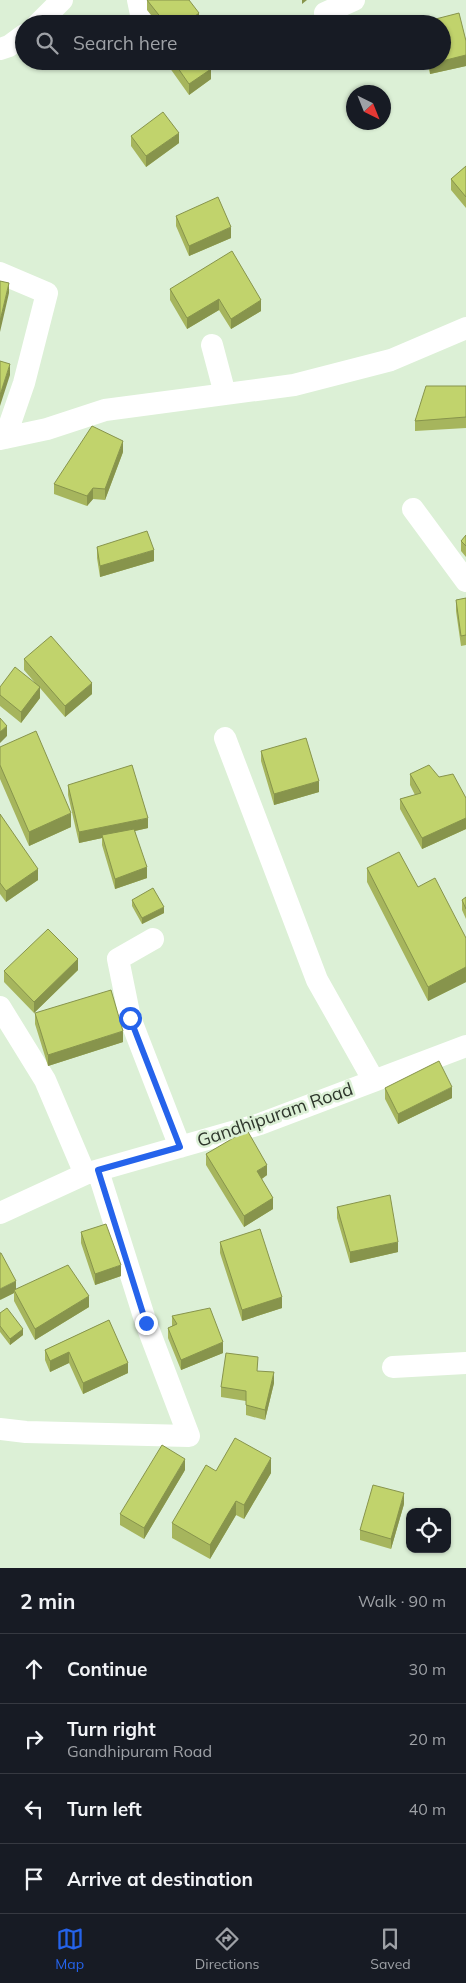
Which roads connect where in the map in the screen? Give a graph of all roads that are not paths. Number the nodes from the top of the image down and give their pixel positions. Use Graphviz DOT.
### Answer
graph roads {
  1 [pos="62,0"];
  2 [pos="138,0"];
  3 [pos="354,0"];
  4 [pos="325,13"];
  5 [pos="47,15"];
  6 [pos="141,15"];
  7 [pos="15,42"];
  8 [pos="0,49"];
  9 [pos="0,273"];
  10 [pos="466,328"];
  11 [pos="212,345"];
  12 [pos="225,394"];
  13 [pos="2,439"];
  14 [pos="413,508"];
  15 [pos="466,581"];
  16 [pos="225,738"];
  17 [pos="153,939"];
  18 [pos="0,1007"];
  19 [pos="466,1050"];
  20 [pos="374,1081"];
  21 [pos="180,1147"];
  22 [pos="92,1172"];
  23 [pos="0,1213"];
  24 [pos="466,1363"];
  25 [pos="393,1367"];
  26 [pos="0,1429"];
  1 -- 5 [label="street"];
  2 -- 6 [label="street"];
  3 -- 4 [label="street"];
  7 -- 8 [label="street"];
  9 -- 13 [label="street"];
  10 -- 12 [label="street"];
  11 -- 12 [label="street"];
  12 -- 13 [label="street"];
  14 -- 15 [label="street"];
  16 -- 20 [label="street"];
  17 -- 21 [label="street"];
  18 -- 22 [label="street"];
  19 -- 20 [label="street, Gandhipuram Road"];
  20 -- 21 [label="street, Gandhipuram Road"];
  21 -- 22 [label="street, Gandhipuram Road"];
  22 -- 23 [label="street, Gandhipuram Road"];
  22 -- 26 [label="street"];
  24 -- 25 [label="street"];
}
